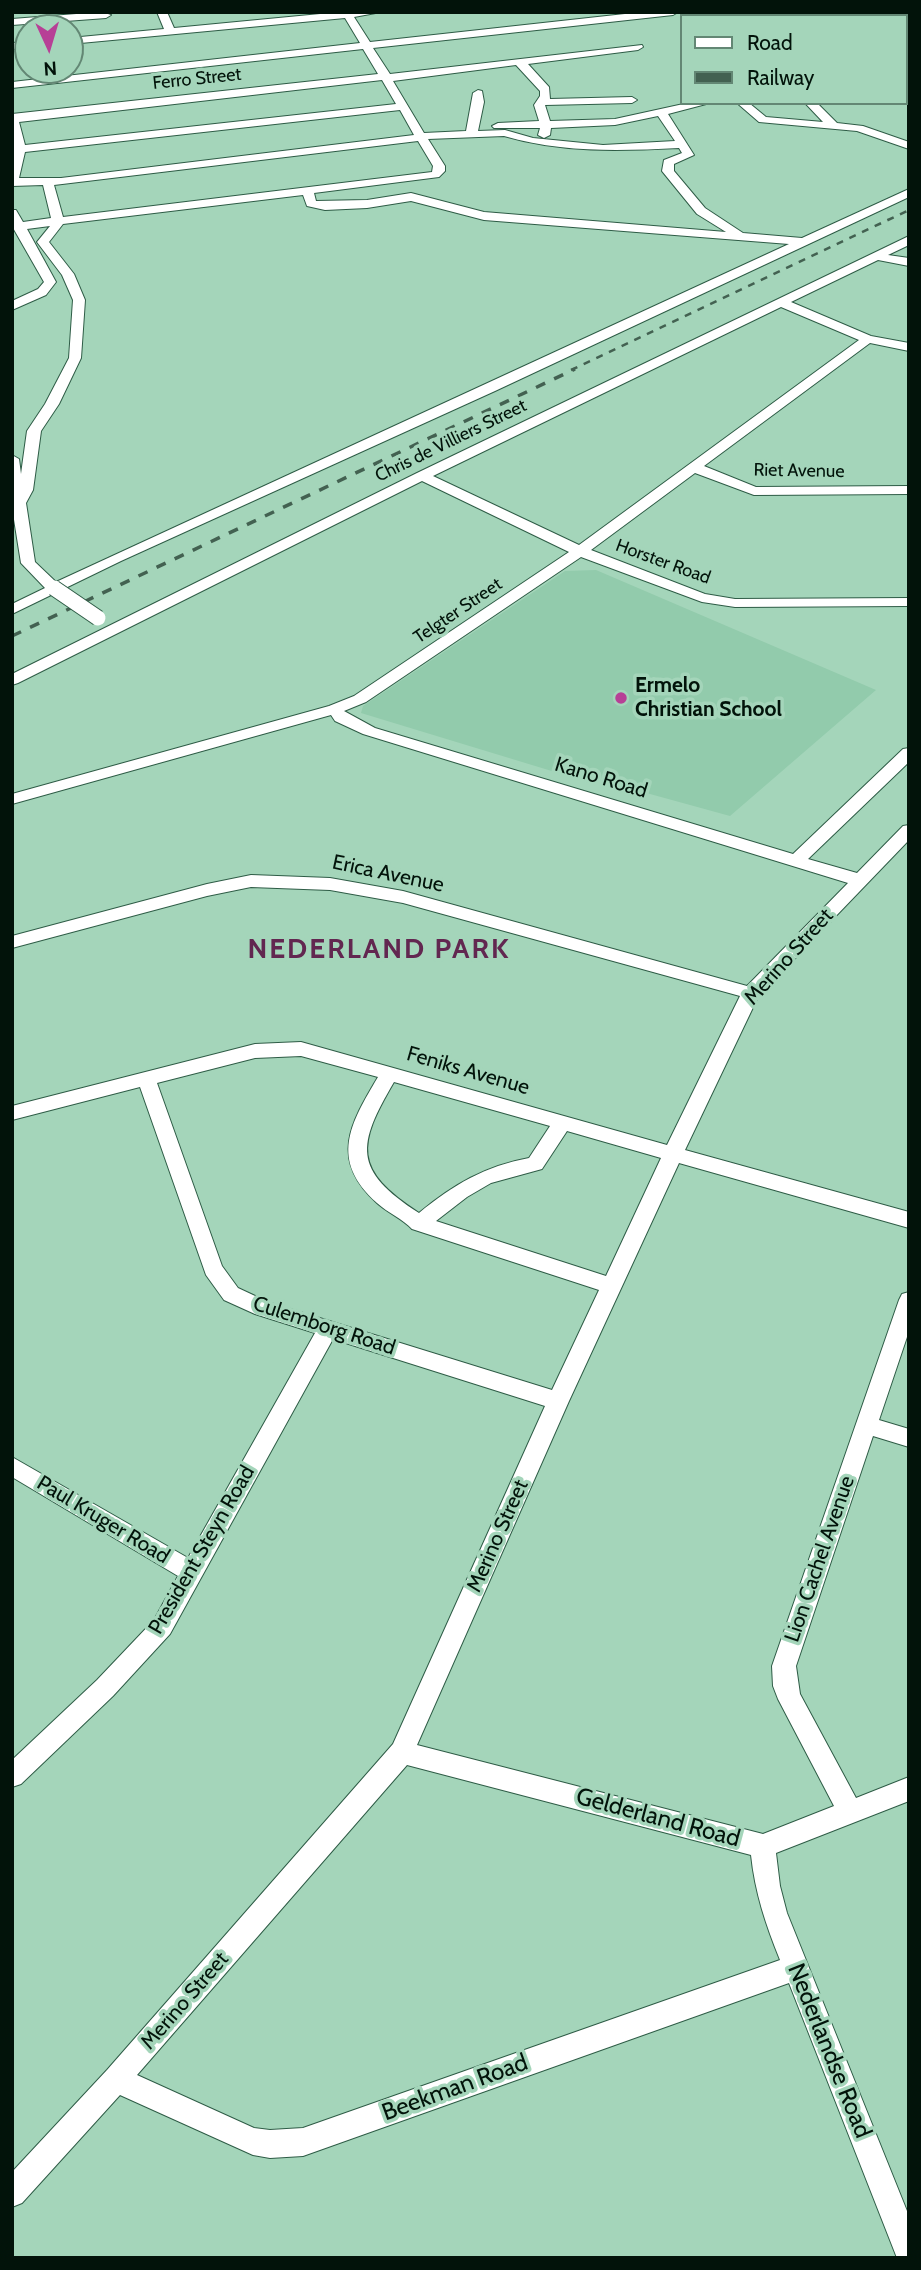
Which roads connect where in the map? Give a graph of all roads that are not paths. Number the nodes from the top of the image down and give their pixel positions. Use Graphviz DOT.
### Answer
graph roads {
  1 [pos="162,12"];
  2 [pos="204,12"];
  3 [pos="373,12"];
  4 [pos="673,12"];
  5 [pos="348,15"];
  6 [pos="107,17"];
  7 [pos="12,22"];
  8 [pos="212,28"];
  9 [pos="171,32"];
  10 [pos="154,33"];
  11 [pos="116,37"];
  12 [pos="84,40"];
  13 [pos="368,46"];
  14 [pos="638,47"];
  15 [pos="520,63"];
  16 [pos="387,77"];
  17 [pos="12,85"];
  18 [pos="478,93"];
  19 [pos="594,100"];
  20 [pos="632,100"];
  21 [pos="541,103"];
  22 [pos="695,105"];
  23 [pos="744,105"];
  24 [pos="812,105"];
  25 [pos="404,106"];
  26 [pos="661,112"];
  27 [pos="13,118"];
  28 [pos="609,122"];
  29 [pos="546,125"];
  30 [pos="833,125"];
  31 [pos="473,132"];
  32 [pos="422,137"];
  33 [pos="542,143"];
  34 [pos="683,144"];
  35 [pos="909,146"];
  36 [pos="625,147"];
  37 [pos="16,148"];
  38 [pos="13,181"];
  39 [pos="48,182"];
  40 [pos="308,191"];
  41 [pos="909,192"];
  42 [pos="12,214"];
  43 [pos="58,221"];
  44 [pos="18,226"];
  45 [pos="741,236"];
  46 [pos="909,240"];
  47 [pos="802,242"];
  48 [pos="876,256"];
  49 [pos="909,262"];
  50 [pos="782,303"];
  51 [pos="12,306"];
  52 [pos="868,339"];
  53 [pos="909,347"];
  54 [pos="13,464"];
  55 [pos="693,467"];
  56 [pos="422,477"];
  57 [pos="909,490"];
  58 [pos="19,503"];
  59 [pos="580,551"];
  60 [pos="28,563"];
  61 [pos="12,567"];
  62 [pos="54,588"];
  63 [pos="909,601"];
  64 [pos="12,610"];
  65 [pos="115,630"];
  66 [pos="12,680"];
  67 [pos="335,709"];
  68 [pos="909,753"];
  69 [pos="12,799"];
  70 [pos="909,831"];
  71 [pos="796,861"];
  72 [pos="859,880"];
  73 [pos="12,942"];
  74 [pos="751,993"];
  75 [pos="390,1072"];
  76 [pos="147,1080"];
  77 [pos="12,1113"];
  78 [pos="564,1122"];
  79 [pos="674,1153"];
  80 [pos="909,1220"];
  81 [pos="419,1224"];
  82 [pos="612,1286"];
  83 [pos="909,1300"];
  84 [pos="328,1328"];
  85 [pos="558,1401"];
  86 [pos="867,1424"];
  87 [pos="909,1438"];
  88 [pos="12,1466"];
  89 [pos="193,1573"];
  90 [pos="402,1752"];
  91 [pos="12,1776"];
  92 [pos="909,1789"];
  93 [pos="850,1811"];
  94 [pos="763,1846"];
  95 [pos="796,1967"];
  96 [pos="116,2079"];
  97 [pos="12,2193"];
  98 [pos="909,2252"];
  1 -- 9 [label="street"];
  2 -- 8 [label="street"];
  3 -- 5 [label="street"];
  4 -- 13 [label="street"];
  5 -- 8 [label="street"];
  5 -- 13 [label="street"];
  6 -- 7 [label="street"];
  6 -- 10 [label="street"];
  6 -- 11 [label="street"];
  8 -- 9 [label="street"];
  9 -- 10 [label="street"];
  10 -- 11 [label="street"];
  11 -- 12 [label="street"];
  13 -- 16 [label="street"];
  13 -- 17 [label="street"];
  14 -- 15 [label="street, Ferro Street"];
  15 -- 16 [label="street, Ferro Street"];
  15 -- 21 [label="street"];
  16 -- 25 [label="street"];
  16 -- 27 [label="street, Ferro Street"];
  18 -- 31 [label="street"];
  19 -- 20 [label="street"];
  19 -- 21 [label="street"];
  19 -- 28 [label="street"];
  21 -- 29 [label="street"];
  22 -- 26 [label="street"];
  23 -- 30 [label="street"];
  24 -- 30 [label="street"];
  25 -- 32 [label="street"];
  25 -- 37 [label="street"];
  26 -- 28 [label="street"];
  26 -- 34 [label="street"];
  27 -- 37 [label="street"];
  28 -- 29 [label="street"];
  28 -- 36 [label="street"];
  29 -- 31 [label="street"];
  29 -- 33 [label="street"];
  30 -- 35 [label="street"];
  31 -- 32 [label="street"];
  31 -- 33 [label="street"];
  32 -- 39 [label="street"];
  32 -- 40 [label="street"];
  33 -- 36 [label="street"];
  34 -- 36 [label="street"];
  34 -- 45 [label="street"];
  37 -- 38 [label="street"];
  38 -- 39 [label="street"];
  39 -- 43 [label="street"];
  40 -- 43 [label="street"];
  40 -- 45 [label="street"];
  41 -- 47 [label="street"];
  42 -- 44 [label="street"];
  43 -- 44 [label="street"];
  43 -- 58 [label="street"];
  44 -- 51 [label="street"];
  45 -- 47 [label="street"];
  46 -- 48 [label="street, Chris de Villiers Street"];
  47 -- 62 [label="street"];
  48 -- 49 [label="street"];
  48 -- 50 [label="street, Chris de Villiers Street"];
  50 -- 52 [label="street"];
  50 -- 56 [label="street, Chris de Villiers Street"];
  52 -- 53 [label="street"];
  52 -- 55 [label="street, Telgter Street"];
  54 -- 58 [label="street"];
  55 -- 57 [label="street, Riet Avenue"];
  55 -- 59 [label="street, Telgter Street"];
  56 -- 59 [label="street, Horster Road"];
  56 -- 65 [label="street, Chris de Villiers Street"];
  58 -- 60 [label="street"];
  59 -- 63 [label="street, Horster Road"];
  59 -- 67 [label="street, Telgter Street"];
  60 -- 61 [label="street"];
  60 -- 62 [label="street"];
  62 -- 64 [label="street"];
  62 -- 65 [label="street, bridge"];
  65 -- 66 [label="street, Chris de Villiers Street"];
  67 -- 69 [label="street, Telgter Street"];
  67 -- 71 [label="street, Kano Road"];
  68 -- 71 [label="street"];
  70 -- 72 [label="street, Merino Street"];
  71 -- 72 [label="street, Kano Road"];
  72 -- 74 [label="street, Merino Street"];
  73 -- 74 [label="street, Erica Avenue"];
  74 -- 79 [label="street, Merino Street"];
  75 -- 76 [label="street, Feniks Avenue"];
  75 -- 78 [label="street, Feniks Avenue"];
  75 -- 81 [label="street"];
  76 -- 77 [label="street, Feniks Avenue"];
  76 -- 84 [label="street, Culemborg Road"];
  78 -- 79 [label="street, Feniks Avenue"];
  78 -- 81 [label="street"];
  79 -- 80 [label="street, Feniks Avenue"];
  79 -- 82 [label="street, Merino Street"];
  81 -- 82 [label="street"];
  82 -- 85 [label="street, Merino Street"];
  83 -- 86 [label="street, Lion Cachel Avenue"];
  84 -- 85 [label="street, Culemborg Road"];
  84 -- 89 [label="street, President Steyn Road"];
  85 -- 90 [label="street, Merino Street"];
  86 -- 87 [label="street"];
  86 -- 93 [label="street, Lion Cachel Avenue"];
  88 -- 89 [label="street, Paul Kruger Road"];
  89 -- 91 [label="street, President Steyn Road"];
  90 -- 94 [label="street, Gelderland Road"];
  90 -- 96 [label="street, Merino Street"];
  92 -- 93 [label="street, Gelderland Road"];
  93 -- 94 [label="street, Gelderland Road"];
  94 -- 95 [label="street, Nederlandse Road"];
  95 -- 96 [label="street, Beekman Road"];
  95 -- 98 [label="street, Nederlandse Road"];
  96 -- 97 [label="street, Merino Street"];
}
